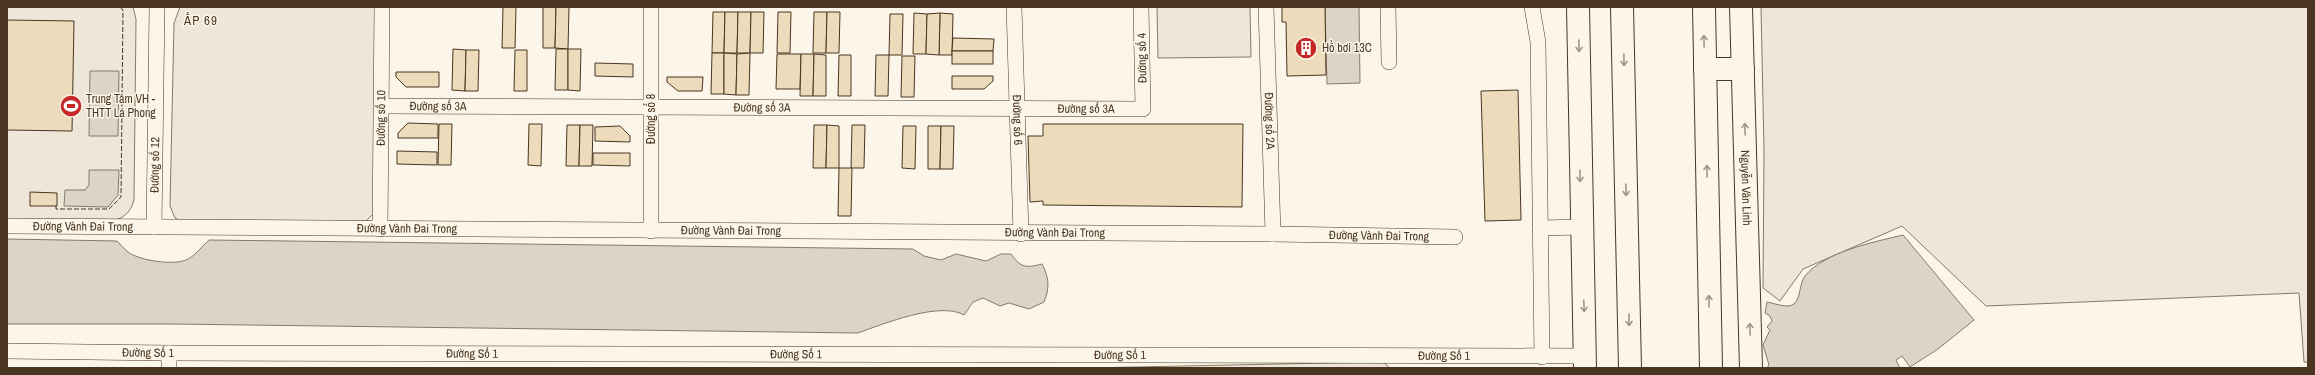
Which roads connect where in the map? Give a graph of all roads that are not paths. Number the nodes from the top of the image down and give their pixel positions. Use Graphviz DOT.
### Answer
graph roads {
  1 [pos="157,7"];
  2 [pos="382,7"];
  3 [pos="652,7"];
  4 [pos="1014,7"];
  5 [pos="1141,7"];
  6 [pos="1266,7"];
  7 [pos="1388,7"];
  8 [pos="1532,7"];
  9 [pos="1578,7"];
  10 [pos="1622,7"];
  11 [pos="1704,7"];
  12 [pos="1742,7"];
  13 [pos="1390,62"];
  14 [pos="1705,69"];
  15 [pos="1743,70"];
  16 [pos="381,106"];
  17 [pos="651,108"];
  18 [pos="1017,108"];
  19 [pos="1143,109"];
  20 [pos="7,226"];
  21 [pos="154,227"];
  22 [pos="1581,227"];
  23 [pos="1540,228"];
  24 [pos="380,229"];
  25 [pos="650,231"];
  26 [pos="1020,234"];
  27 [pos="1273,234"];
  28 [pos="1455,237"];
  29 [pos="7,351"];
  30 [pos="1542,357"];
  31 [pos="169,360"];
  32 [pos="641,361"];
  33 [pos="1019,362"];
  34 [pos="1585,362"];
  35 [pos="1400,363"];
  36 [pos="1630,368"];
  37 [pos="1711,368"];
  38 [pos="1751,368"];
  1 -- 21 [label="street, Đường số 12"];
  2 -- 16 [label="street, Đường số 10"];
  3 -- 17 [label="street, Đường số 8"];
  4 -- 18 [label="street, Đường số 6"];
  5 -- 19 [label="street, Đường số 4"];
  6 -- 27 [label="street, Đường số 2A"];
  7 -- 13 [label="street"];
  8 -- 23 [label="street"];
  9 -- 22 [label="main road, one-way"];
  10 -- 36 [label="main road, one-way"];
  14 -- 11 [label="main road, one-way"];
  12 -- 15 [label="main road, Nguyễn Văn Linh"];
  14 -- 15 [label="main road"];
  37 -- 14 [label="main road, one-way"];
  38 -- 15 [label="main road, Nguyễn Văn Linh, one-way"];
  16 -- 17 [label="street, Đường số 3A"];
  16 -- 24 [label="street, Đường số 10"];
  17 -- 18 [label="street, Đường số 3A"];
  17 -- 25 [label="street, Đường số 8"];
  18 -- 19 [label="street, Đường số 3A"];
  18 -- 26 [label="street, Đường số 6"];
  20 -- 21 [label="street, Đường Vành Đai Trong"];
  21 -- 24 [label="street, Đường Vành Đai Trong"];
  22 -- 23 [label="street"];
  22 -- 34 [label="main road, one-way"];
  23 -- 30 [label="street"];
  24 -- 25 [label="street, Đường Vành Đai Trong"];
  25 -- 26 [label="street, Đường Vành Đai Trong"];
  26 -- 27 [label="street, Đường Vành Đai Trong"];
  27 -- 28 [label="street, Đường Vành Đai Trong"];
  29 -- 31 [label="street, Đường Số 1"];
  30 -- 34 [label="street, Đường Số 1"];
  30 -- 35 [label="street, Đường Số 1"];
  31 -- 32 [label="street, Đường Số 1"];
  32 -- 33 [label="street, Đường Số 1"];
  33 -- 35 [label="street, Đường Số 1"];
}
